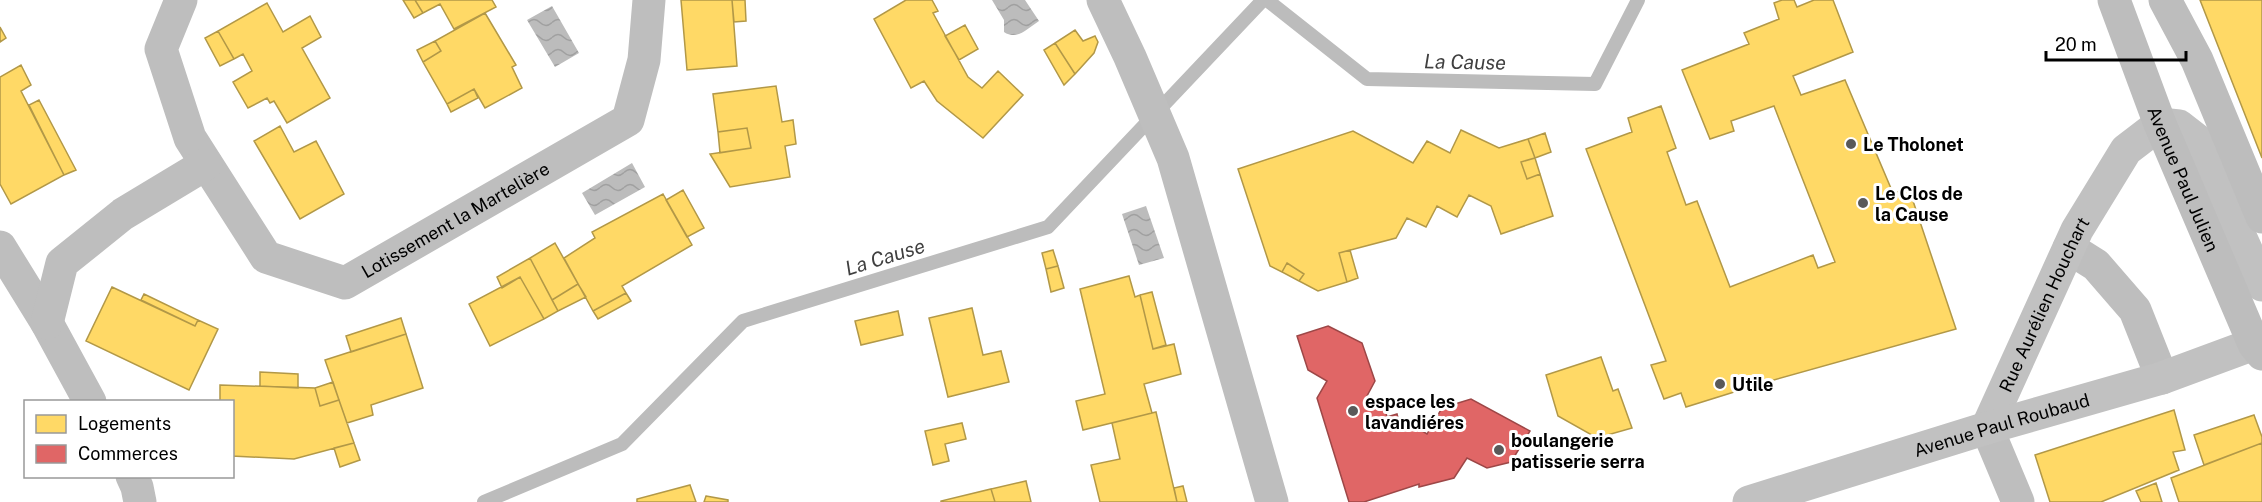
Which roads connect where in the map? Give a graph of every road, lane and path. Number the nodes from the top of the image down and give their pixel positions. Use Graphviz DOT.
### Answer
graph roads {
  1 [pos="181,0"];
  2 [pos="649,0"];
  3 [pos="1102,0"];
  4 [pos="2114,0"];
  5 [pos="2165,0"];
  6 [pos="2160,124"];
  7 [pos="206,164"];
  8 [pos="2262,218"];
  9 [pos="0,247"];
  10 [pos="2069,248"];
  11 [pos="2262,285"];
  12 [pos="47,323"];
  13 [pos="2259,345"];
  14 [pos="2162,378"];
  15 [pos="89,400"];
  16 [pos="1987,428"];
  17 [pos="132,478"];
  18 [pos="140,502"];
  19 [pos="1272,502"];
  20 [pos="1749,502"];
  21 [pos="2018,502"];
  1 -- 7 [label="street, Lotissement la Martelière"];
  2 -- 7 [label="street, Lotissement la Martelière"];
  3 -- 19 [label="street"];
  4 -- 6 [label="main road, Avenue Paul Julien"];
  5 -- 8 [label="main road"];
  6 -- 10 [label="street, Rue Aurélien Houchart"];
  6 -- 11 [label="street"];
  6 -- 13 [label="main road, Avenue Paul Julien"];
  7 -- 12 [label="street"];
  9 -- 12 [label="street"];
  10 -- 14 [label="street"];
  10 -- 16 [label="street, Rue Aurélien Houchart"];
  12 -- 15 [label="street"];
  13 -- 14 [label="street, Avenue Paul Roubaud"];
  14 -- 16 [label="street, Avenue Paul Roubaud"];
  16 -- 20 [label="street, Avenue Paul Roubaud"];
  16 -- 21 [label="street"];
  17 -- 18 [label="street"];
}
